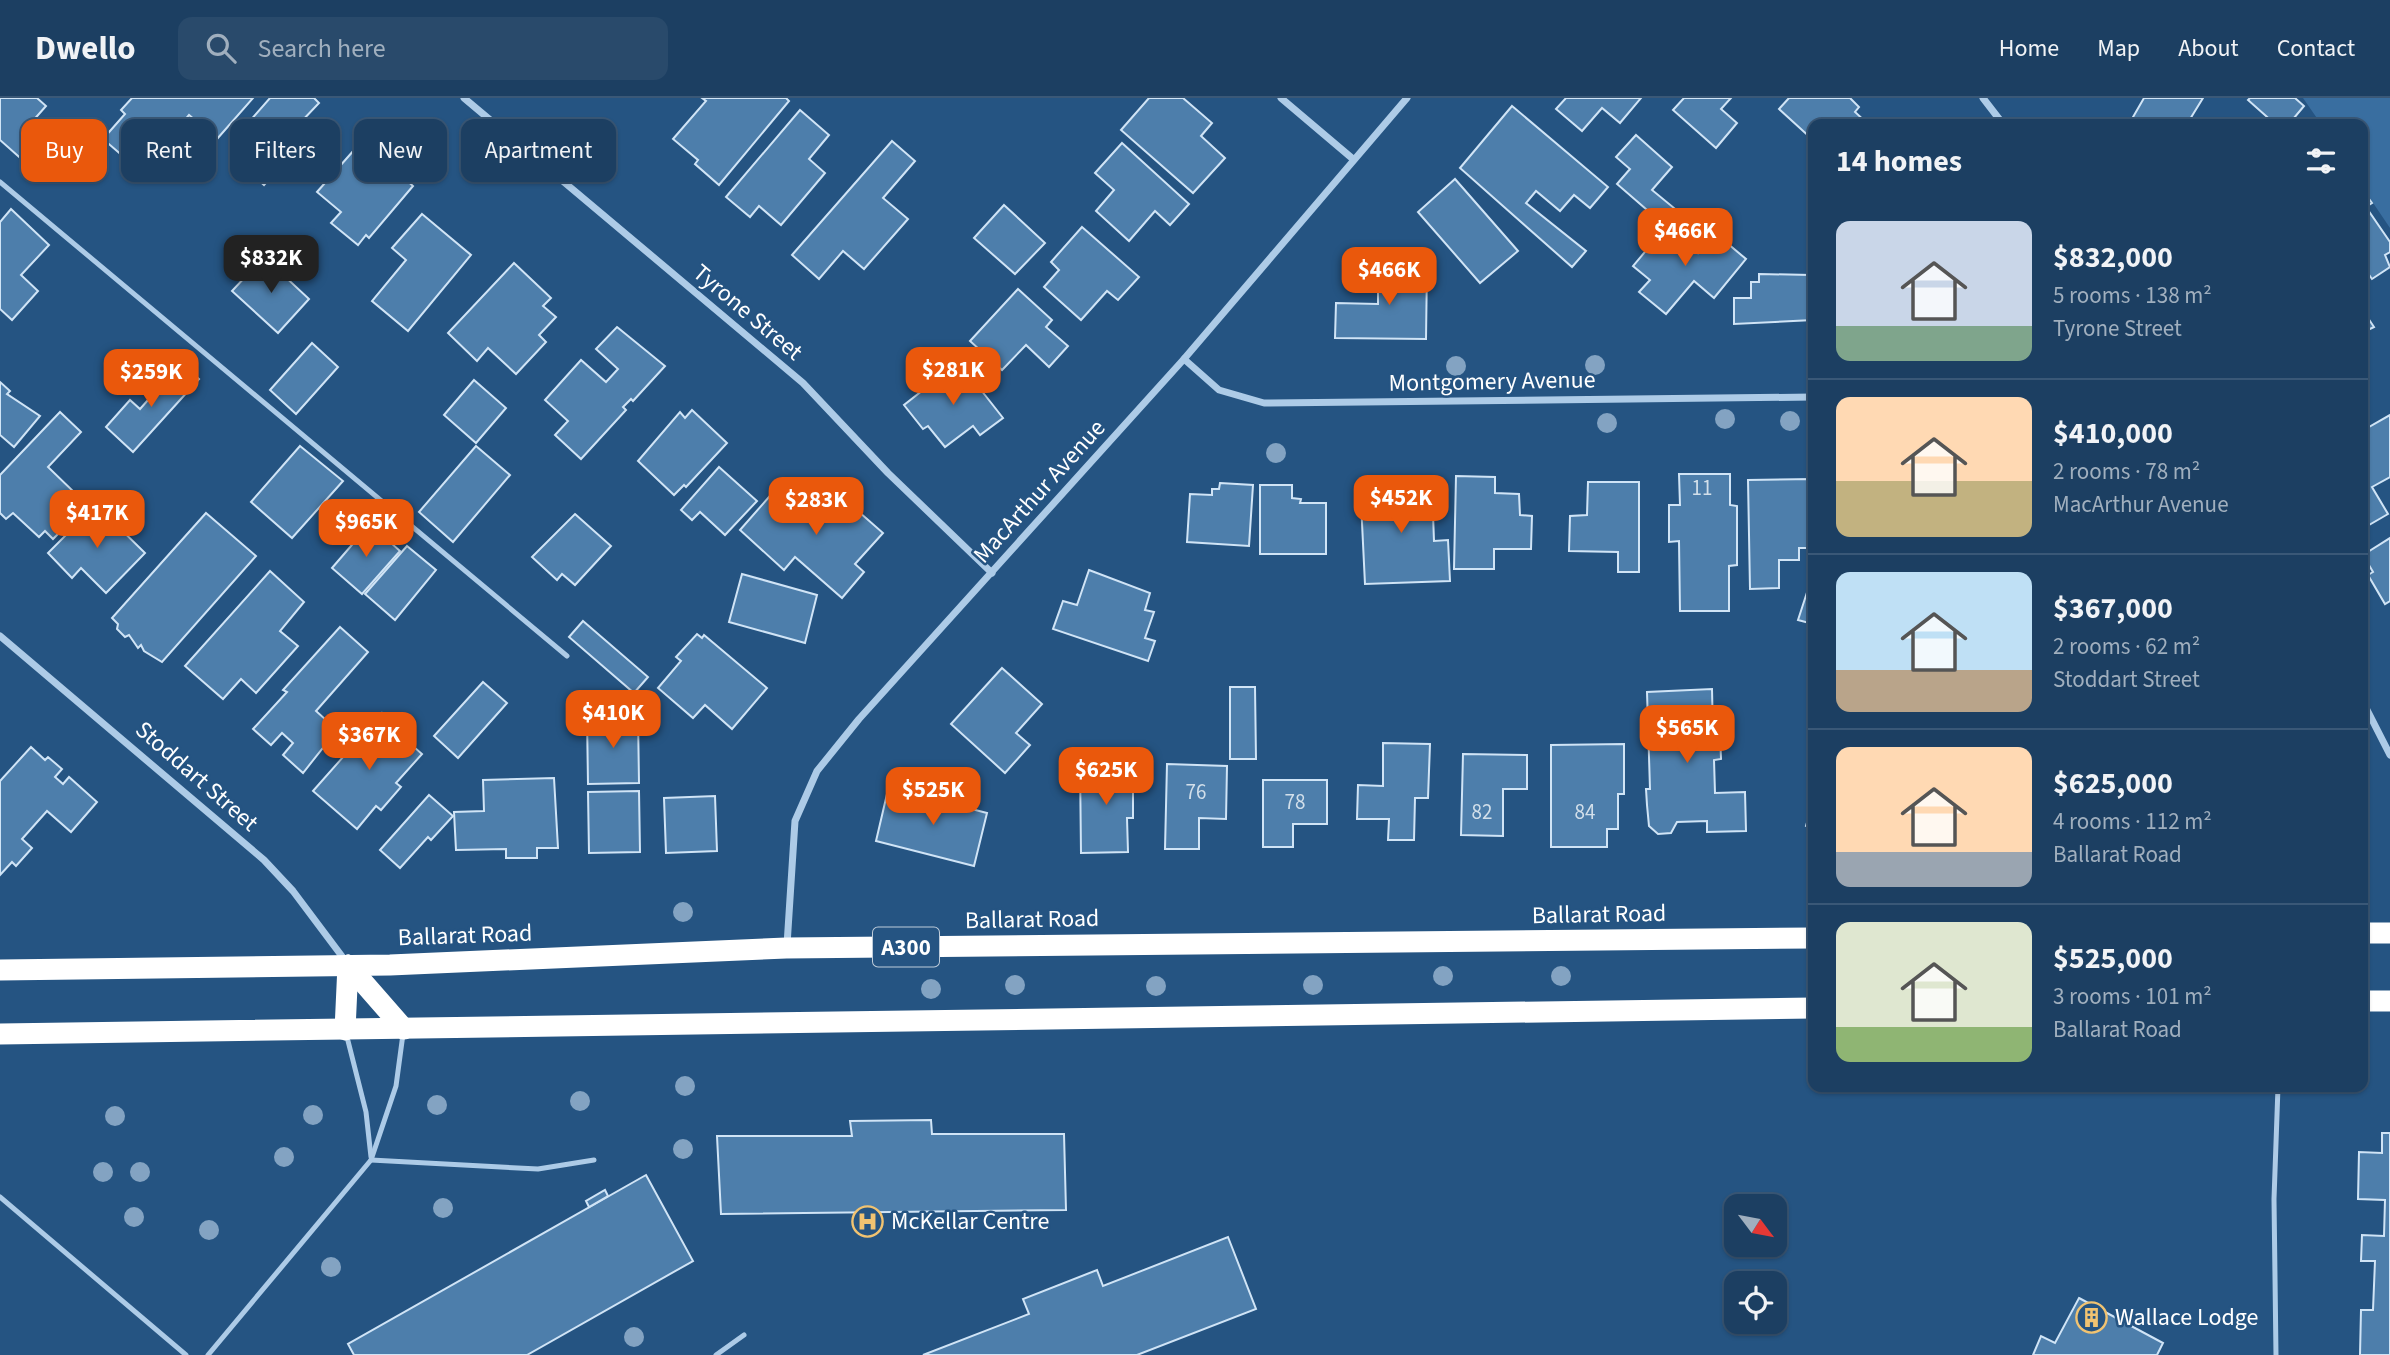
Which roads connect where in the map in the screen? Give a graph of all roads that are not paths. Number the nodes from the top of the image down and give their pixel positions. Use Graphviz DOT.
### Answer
graph roads {
  1 [pos="464,98"];
  2 [pos="1281,98"];
  3 [pos="1407,98"];
  4 [pos="1983,98"];
  5 [pos="1999,119"];
  6 [pos="1353,159"];
  7 [pos="0,182"];
  8 [pos="1184,359"];
  9 [pos="1808,397"];
  10 [pos="992,573"];
  11 [pos="0,636"];
  12 [pos="567,656"];
  13 [pos="2368,712"];
  14 [pos="2390,755"];
  15 [pos="2368,933"];
  16 [pos="2390,933"];
  17 [pos="1808,938"];
  18 [pos="786,948"];
  19 [pos="348,965"];
  20 [pos="0,970"];
  21 [pos="2368,1001"];
  22 [pos="2390,1001"];
  23 [pos="1808,1008"];
  24 [pos="404,1029"];
  25 [pos="345,1030"];
  26 [pos="0,1034"];
  27 [pos="2278,1092"];
  28 [pos="371,1160"];
  29 [pos="594,1160"];
  30 [pos="0,1196"];
  31 [pos="744,1335"];
  32 [pos="186,1355"];
  33 [pos="208,1355"];
  34 [pos="716,1355"];
  35 [pos="2276,1355"];
  1 -- 10 [label="street, Tyrone Street"];
  2 -- 6 [label="street"];
  3 -- 6 [label="street, MacArthur Avenue"];
  4 -- 5 [label="street"];
  6 -- 8 [label="street, MacArthur Avenue"];
  7 -- 12 [label="lane"];
  8 -- 9 [label="street, Montgomery Avenue"];
  8 -- 10 [label="street, MacArthur Avenue"];
  10 -- 18 [label="street, MacArthur Avenue"];
  11 -- 19 [label="street, Stoddart Street"];
  13 -- 14 [label="street"];
  15 -- 16 [label="highway"];
  17 -- 18 [label="highway, Ballarat Road / A300"];
  18 -- 19 [label="highway, Ballarat Road / A300"];
  19 -- 20 [label="highway, Ballarat Road / A300"];
  19 -- 24 [label="highway"];
  19 -- 25 [label="highway"];
  21 -- 22 [label="highway"];
  23 -- 24 [label="highway"];
  24 -- 25 [label="highway"];
  24 -- 28 [label="lane"];
  25 -- 26 [label="highway"];
  25 -- 28 [label="lane"];
  27 -- 35 [label="lane"];
  28 -- 29 [label="lane"];
  28 -- 33 [label="lane"];
  30 -- 32 [label="lane"];
  31 -- 34 [label="lane"];
}
